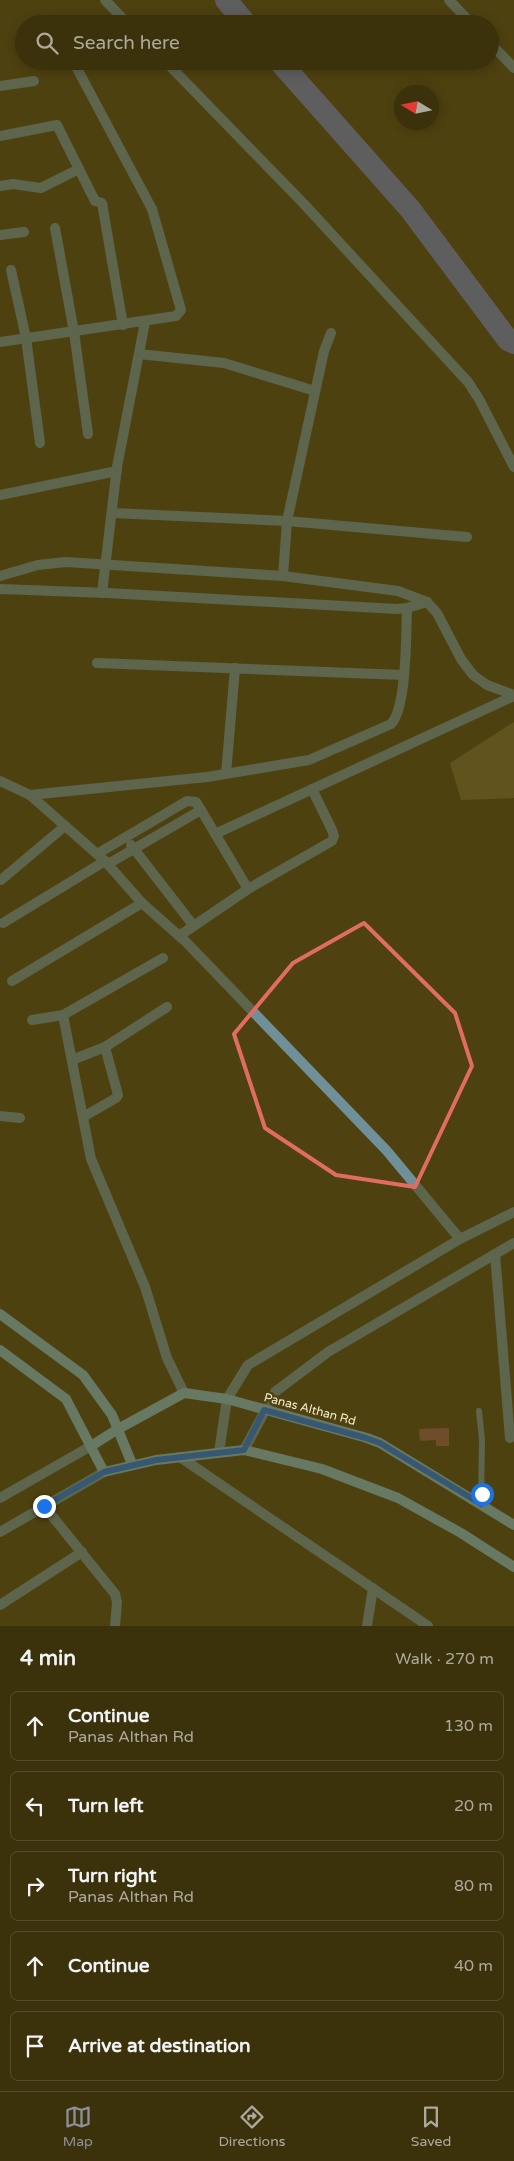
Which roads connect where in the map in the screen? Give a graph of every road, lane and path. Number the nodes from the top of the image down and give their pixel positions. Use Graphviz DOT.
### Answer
graph roads {
  1 [pos="105,0"];
  2 [pos="449,0"];
  3 [pos="119,15"];
  4 [pos="463,15"];
  5 [pos="499,52"];
  6 [pos="514,68"];
  7 [pos="78,70"];
  8 [pos="173,70"];
  9 [pos="34,81"];
  10 [pos="0,86"];
  11 [pos="0,136"];
  12 [pos="79,169"];
  13 [pos="0,186"];
  14 [pos="55,228"];
  15 [pos="24,232"];
  16 [pos="0,235"];
  17 [pos="11,270"];
  18 [pos="145,322"];
  19 [pos="123,325"];
  20 [pos="74,332"];
  21 [pos="331,333"];
  22 [pos="26,338"];
  23 [pos="0,342"];
  24 [pos="138,354"];
  25 [pos="315,392"];
  26 [pos="88,434"];
  27 [pos="40,443"];
  28 [pos="514,467"];
  29 [pos="117,471"];
  30 [pos="0,495"];
  31 [pos="112,513"];
  32 [pos="287,522"];
  33 [pos="467,537"];
  34 [pos="105,564"];
  35 [pos="0,576"];
  36 [pos="283,576"];
  37 [pos="0,589"];
  38 [pos="102,593"];
  39 [pos="428,602"];
  40 [pos="407,608"];
  41 [pos="97,663"];
  42 [pos="235,668"];
  43 [pos="404,675"];
  44 [pos="514,695"];
  45 [pos="226,774"];
  46 [pos="0,781"];
  47 [pos="312,789"];
  48 [pos="30,795"];
  49 [pos="201,810"];
  50 [pos="65,826"];
  51 [pos="215,834"];
  52 [pos="126,838"];
  53 [pos="134,849"];
  54 [pos="103,860"];
  55 [pos="1,880"];
  56 [pos="248,889"];
  57 [pos="142,903"];
  58 [pos="3,923"];
  59 [pos="193,925"];
  60 [pos="179,936"];
  61 [pos="163,958"];
  62 [pos="12,981"];
  63 [pos="167,1007"];
  64 [pos="63,1015"];
  65 [pos="32,1020"];
  66 [pos="105,1047"];
  67 [pos="72,1060"];
  68 [pos="0,1116"];
  69 [pos="83,1117"];
  70 [pos="20,1118"];
  71 [pos="514,1212"];
  72 [pos="460,1239"];
  73 [pos="514,1243"];
  74 [pos="495,1254"];
  75 [pos="0,1314"];
  76 [pos="0,1350"];
  77 [pos="184,1394"];
  78 [pos="227,1399"];
  79 [pos="264,1410"];
  80 [pos="480,1411"];
  81 [pos="118,1429"];
  82 [pos="510,1438"];
  83 [pos="91,1446"];
  84 [pos="244,1450"];
  85 [pos="220,1452"];
  86 [pos="180,1457"];
  87 [pos="132,1464"];
  88 [pos="104,1472"];
  89 [pos="0,1498"];
  90 [pos="481,1504"];
  91 [pos="44,1506"];
  92 [pos="514,1525"];
  93 [pos="0,1532"];
  94 [pos="82,1552"];
  95 [pos="514,1567"];
  96 [pos="373,1588"];
  97 [pos="0,1605"];
  98 [pos="113,1625"];
  99 [pos="367,1626"];
  100 [pos="428,1626"];
  1 -- 3 [label="street"];
  2 -- 4 [label="street"];
  5 -- 6 [label="street"];
  7 -- 18 [label="street"];
  8 -- 28 [label="street"];
  9 -- 10 [label="street"];
  11 -- 12 [label="street"];
  12 -- 13 [label="street"];
  12 -- 19 [label="street"];
  14 -- 20 [label="street"];
  15 -- 16 [label="street"];
  17 -- 22 [label="street"];
  18 -- 19 [label="street"];
  18 -- 24 [label="street"];
  19 -- 20 [label="street"];
  20 -- 22 [label="street"];
  20 -- 26 [label="street"];
  21 -- 25 [label="street"];
  22 -- 23 [label="street"];
  22 -- 27 [label="street"];
  24 -- 25 [label="street"];
  24 -- 29 [label="street"];
  25 -- 32 [label="street"];
  29 -- 30 [label="street"];
  29 -- 31 [label="street"];
  31 -- 32 [label="street"];
  31 -- 34 [label="street"];
  32 -- 33 [label="street"];
  32 -- 36 [label="street"];
  34 -- 35 [label="street"];
  34 -- 36 [label="street"];
  34 -- 38 [label="street"];
  36 -- 39 [label="street"];
  37 -- 38 [label="street"];
  38 -- 40 [label="street"];
  39 -- 40 [label="street"];
  39 -- 44 [label="street"];
  40 -- 43 [label="street"];
  41 -- 42 [label="street"];
  42 -- 43 [label="street"];
  42 -- 45 [label="street"];
  43 -- 45 [label="street"];
  44 -- 47 [label="street"];
  45 -- 48 [label="street"];
  46 -- 48 [label="street"];
  47 -- 51 [label="street"];
  47 -- 56 [label="street"];
  48 -- 50 [label="street"];
  49 -- 51 [label="street"];
  49 -- 52 [label="street"];
  49 -- 53 [label="street"];
  50 -- 54 [label="street"];
  50 -- 55 [label="street"];
  51 -- 56 [label="street"];
  52 -- 53 [label="street"];
  52 -- 54 [label="street"];
  53 -- 54 [label="street"];
  53 -- 59 [label="street"];
  54 -- 57 [label="street"];
  54 -- 58 [label="street"];
  56 -- 59 [label="street"];
  57 -- 60 [label="street"];
  57 -- 62 [label="street"];
  59 -- 60 [label="street"];
  60 -- 72 [label="street"];
  61 -- 64 [label="street"];
  63 -- 66 [label="street"];
  64 -- 65 [label="street"];
  64 -- 67 [label="street"];
  66 -- 67 [label="street"];
  66 -- 69 [label="street"];
  67 -- 69 [label="street"];
  68 -- 70 [label="street"];
  69 -- 77 [label="street"];
  71 -- 72 [label="street"];
  72 -- 78 [label="street"];
  73 -- 74 [label="street"];
  74 -- 79 [label="street"];
  74 -- 82 [label="street"];
  75 -- 81 [label="main road"];
  76 -- 83 [label="main road"];
  77 -- 78 [label="main road, Panas Althan Rd"];
  77 -- 81 [label="main road"];
  78 -- 79 [label="main road, Panas Althan Rd"];
  78 -- 85 [label="street"];
  79 -- 84 [label="street"];
  79 -- 90 [label="main road, Panas Althan Rd"];
  80 -- 90 [label="lane"];
  81 -- 83 [label="main road"];
  81 -- 87 [label="main road"];
  83 -- 88 [label="main road"];
  83 -- 89 [label="street"];
  84 -- 85 [label="main road"];
  84 -- 95 [label="main road"];
  85 -- 86 [label="main road"];
  86 -- 87 [label="main road"];
  86 -- 96 [label="street"];
  87 -- 88 [label="main road"];
  88 -- 91 [label="street"];
  90 -- 92 [label="main road, Panas Althan Rd"];
  91 -- 93 [label="street"];
  91 -- 94 [label="street"];
  94 -- 97 [label="street"];
  94 -- 98 [label="street"];
  96 -- 99 [label="street"];
  96 -- 100 [label="street"];
}
